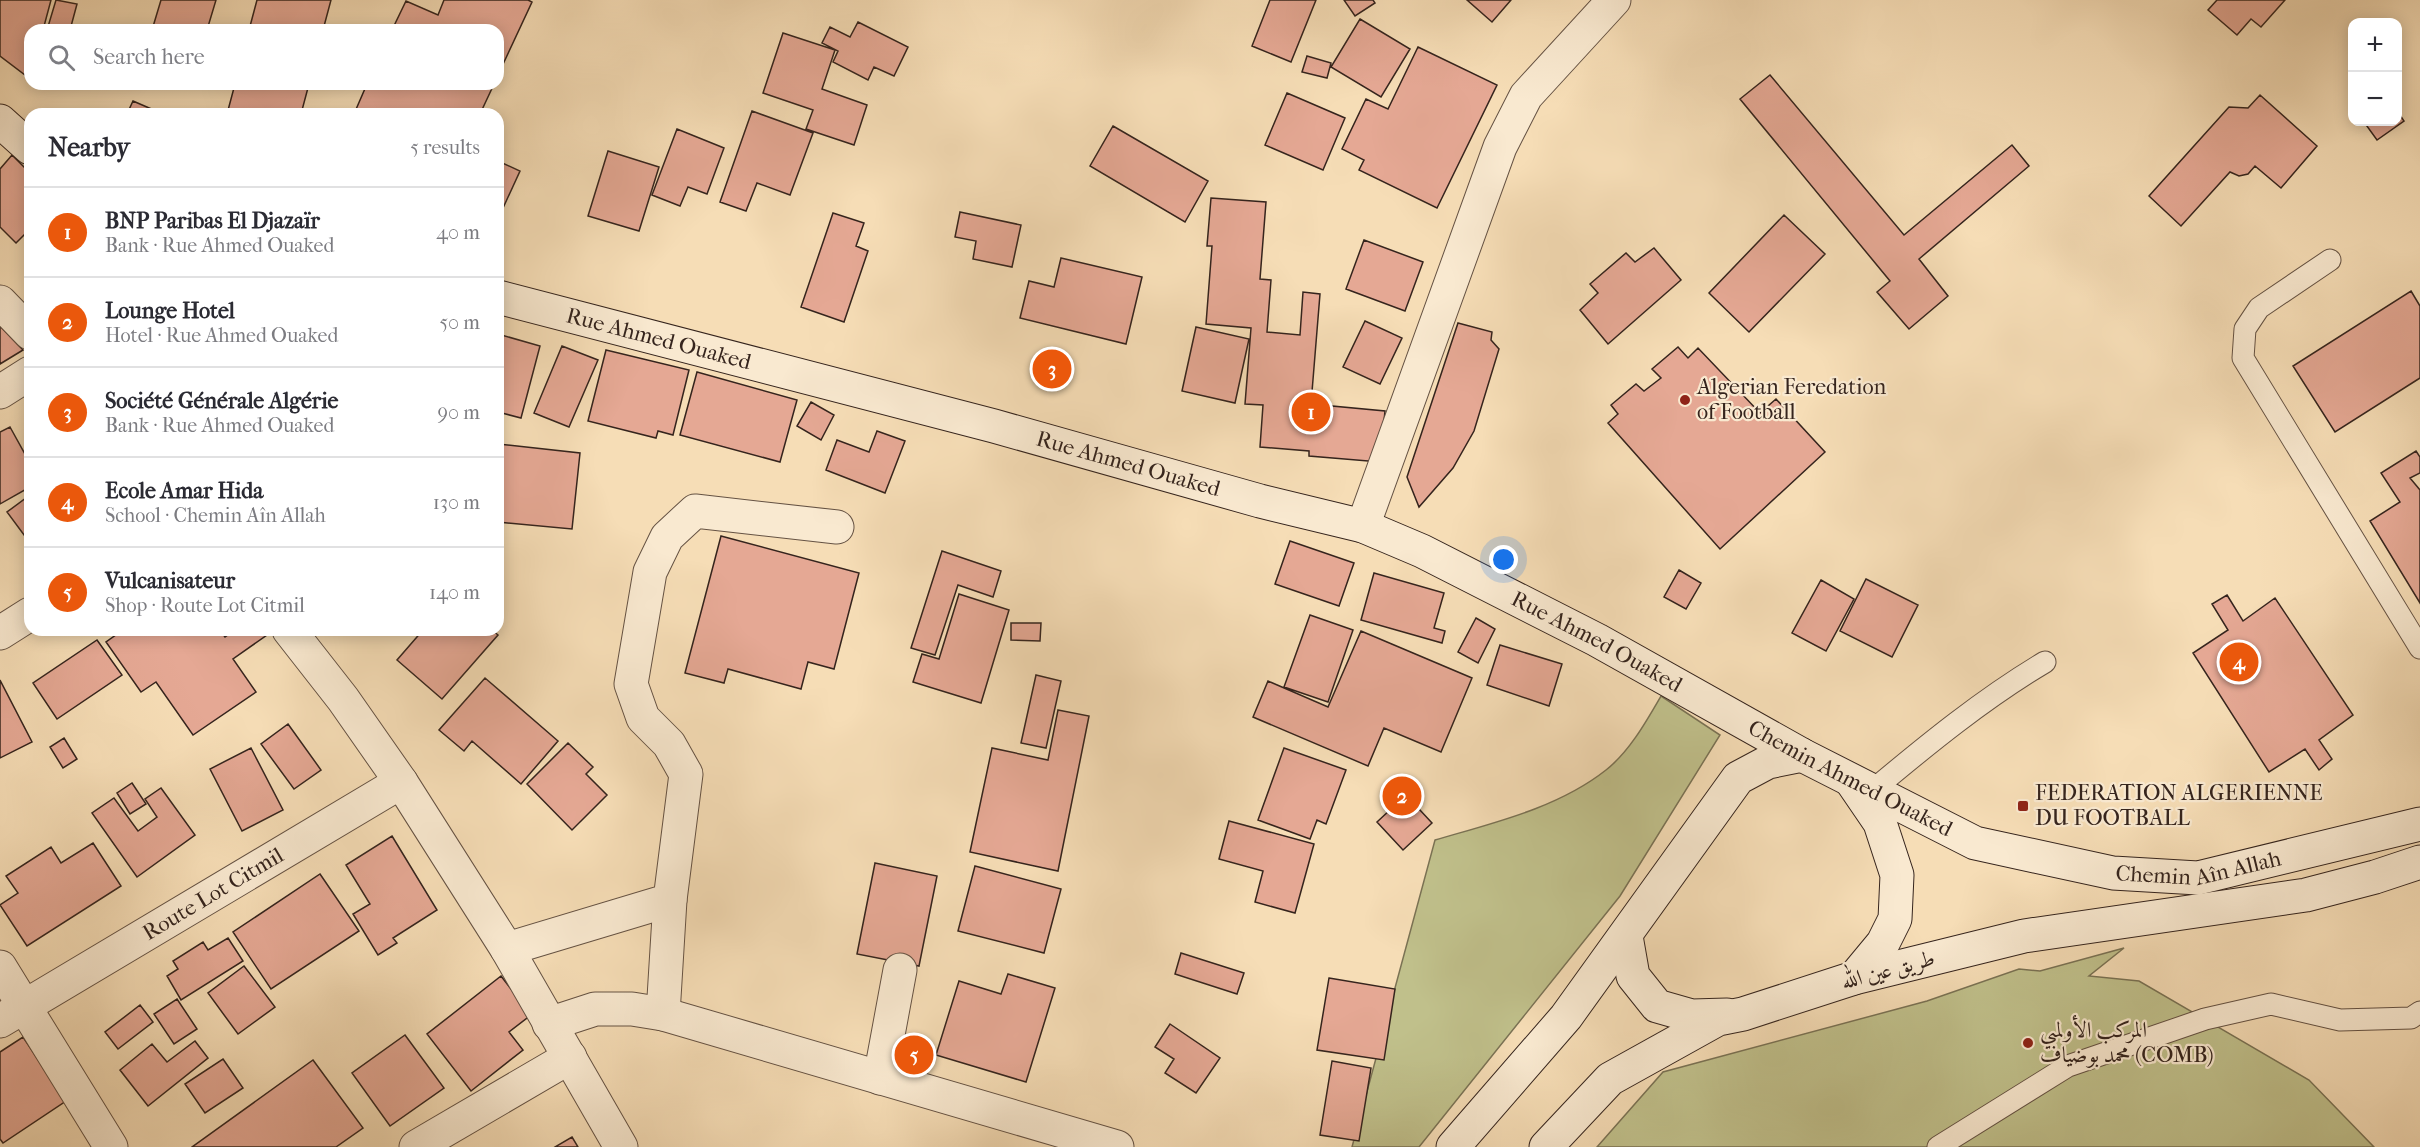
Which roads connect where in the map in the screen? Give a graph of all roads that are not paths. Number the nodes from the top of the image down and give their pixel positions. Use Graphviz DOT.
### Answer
graph roads {
  1 [pos="1600,5"];
  2 [pos="0,121"];
  3 [pos="24,143"];
  4 [pos="2330,260"];
  5 [pos="504,299"];
  6 [pos="0,302"];
  7 [pos="24,327"];
  8 [pos="24,377"];
  9 [pos="0,392"];
  10 [pos="1363,526"];
  11 [pos="837,527"];
  12 [pos="24,618"];
  13 [pos="0,633"];
  14 [pos="294,636"];
  15 [pos="2420,648"];
  16 [pos="2045,662"];
  17 [pos="1728,713"];
  18 [pos="1802,755"];
  19 [pos="1738,778"];
  20 [pos="401,782"];
  21 [pos="1862,785"];
  22 [pos="2413,827"];
  23 [pos="1975,843"];
  24 [pos="2420,863"];
  25 [pos="670,900"];
  26 [pos="2182,912"];
  27 [pos="1626,936"];
  28 [pos="507,949"];
  29 [pos="0,967"];
  30 [pos="900,970"];
  31 [pos="1854,978"];
  32 [pos="2420,1012"];
  33 [pos="12,1014"];
  34 [pos="663,1014"];
  35 [pos="1743,1014"];
  36 [pos="549,1024"];
  37 [pos="570,1057"];
  38 [pos="880,1078"];
  39 [pos="111,1147"];
  40 [pos="416,1147"];
  41 [pos="621,1147"];
  42 [pos="1117,1147"];
  43 [pos="1453,1147"];
  44 [pos="1546,1147"];
  45 [pos="1938,1147"];
  1 -- 10 [label="main road"];
  2 -- 3 [label="main road"];
  4 -- 15 [label="lane"];
  5 -- 10 [label="main road, Rue Ahmed Ouaked"];
  6 -- 7 [label="main road"];
  8 -- 9 [label="main road"];
  10 -- 17 [label="main road, Rue Ahmed Ouaked"];
  11 -- 25 [label="main road"];
  12 -- 13 [label="main road"];
  14 -- 20 [label="main road"];
  16 -- 21 [label="lane"];
  17 -- 18 [label="main road, Chemin Ahmed Ouaked"];
  17 -- 19 [label="main road"];
  18 -- 19 [label="main road"];
  18 -- 21 [label="main road, Chemin Ahmed Ouaked"];
  19 -- 27 [label="main road"];
  20 -- 28 [label="main road"];
  20 -- 33 [label="main road, Route Lot Citmil"];
  21 -- 23 [label="main road, Chemin Ahmed Ouaked"];
  21 -- 31 [label="main road"];
  22 -- 23 [label="main road, Chemin Aîn Allah"];
  22 -- 24 [label="main road"];
  24 -- 26 [label="main road, Chemin Aîn Allah"];
  25 -- 28 [label="main road"];
  25 -- 34 [label="main road"];
  26 -- 31 [label="main road, طريق عين الله"];
  27 -- 35 [label="main road"];
  27 -- 43 [label="main road"];
  28 -- 36 [label="main road"];
  29 -- 33 [label="main road"];
  30 -- 38 [label="main road"];
  31 -- 35 [label="main road, طريق عين الله"];
  32 -- 45 [label="lane"];
  33 -- 39 [label="main road"];
  34 -- 36 [label="main road"];
  34 -- 38 [label="main road"];
  35 -- 44 [label="main road, طريق عين الله"];
  36 -- 37 [label="main road"];
  37 -- 40 [label="main road"];
  37 -- 41 [label="main road"];
  38 -- 42 [label="main road"];
}
